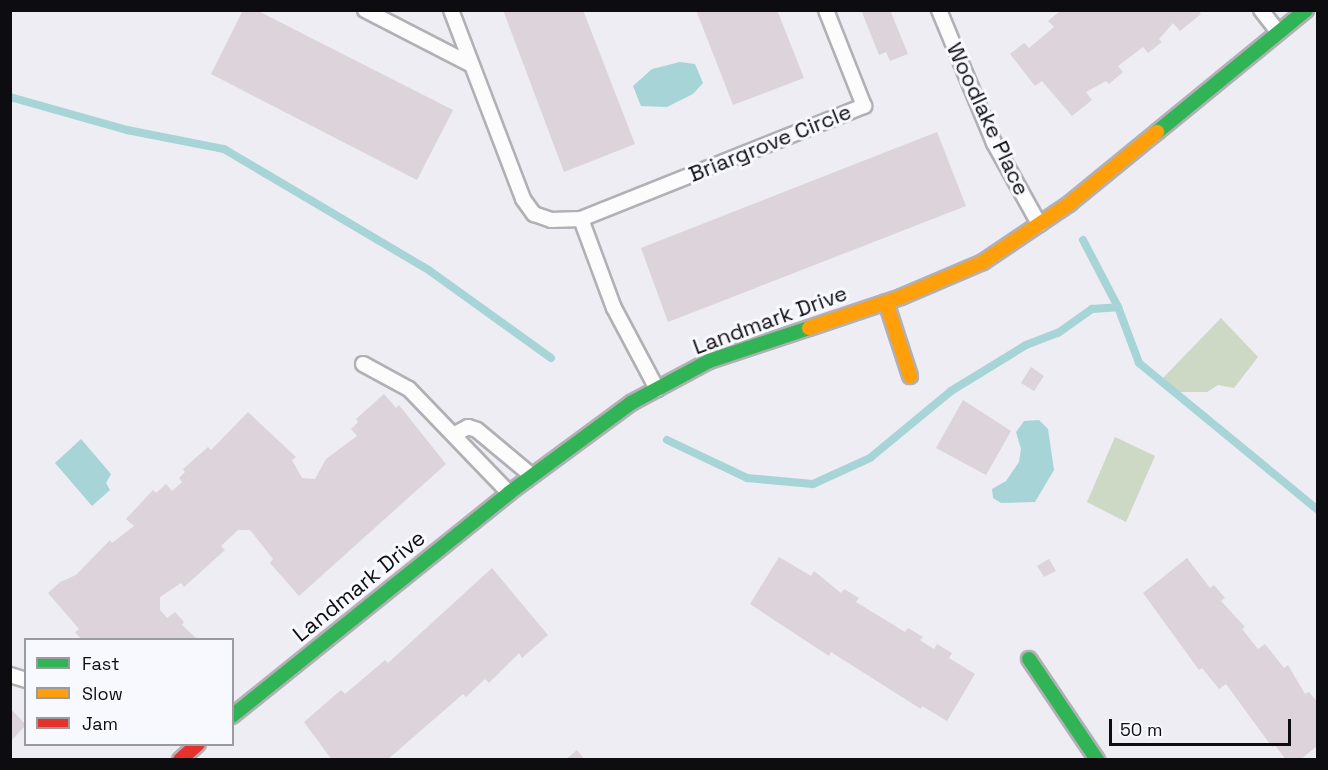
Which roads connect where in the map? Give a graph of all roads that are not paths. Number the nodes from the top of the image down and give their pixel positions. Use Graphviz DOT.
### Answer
graph roads {
  1 [pos="365,10"];
  2 [pos="451,10"];
  3 [pos="826,10"];
  4 [pos="939,10"];
  5 [pos="1261,10"];
  6 [pos="1306,10"];
  7 [pos="1278,32"];
  8 [pos="470,64"];
  9 [pos="581,219"];
  10 [pos="1040,226"];
  11 [pos="886,302"];
  12 [pos="363,364"];
  13 [pos="910,376"];
  14 [pos="657,389"];
  15 [pos="455,434"];
  16 [pos="531,475"];
  17 [pos="508,493"];
  18 [pos="1029,659"];
  19 [pos="234,714"];
  20 [pos="196,746"];
  21 [pos="180,759"];
  22 [pos="1097,759"];
  1 -- 8 [label="lane"];
  2 -- 8 [label="lane, Briargrove Circle"];
  3 -- 9 [label="lane, Briargrove Circle"];
  4 -- 10 [label="lane, Woodlake Place"];
  5 -- 7 [label="lane"];
  6 -- 7 [label="street, Landmark Drive"];
  7 -- 10 [label="street, Landmark Drive"];
  8 -- 9 [label="lane, Briargrove Circle"];
  9 -- 14 [label="lane"];
  10 -- 11 [label="street, Landmark Drive"];
  11 -- 13 [label="street"];
  11 -- 14 [label="street, Landmark Drive"];
  12 -- 15 [label="lane"];
  14 -- 16 [label="street, Landmark Drive"];
  15 -- 16 [label="lane"];
  15 -- 17 [label="lane"];
  16 -- 17 [label="street, Landmark Drive"];
  17 -- 19 [label="street, Landmark Drive"];
  18 -- 22 [label="street"];
  20 -- 21 [label="street"];
}
